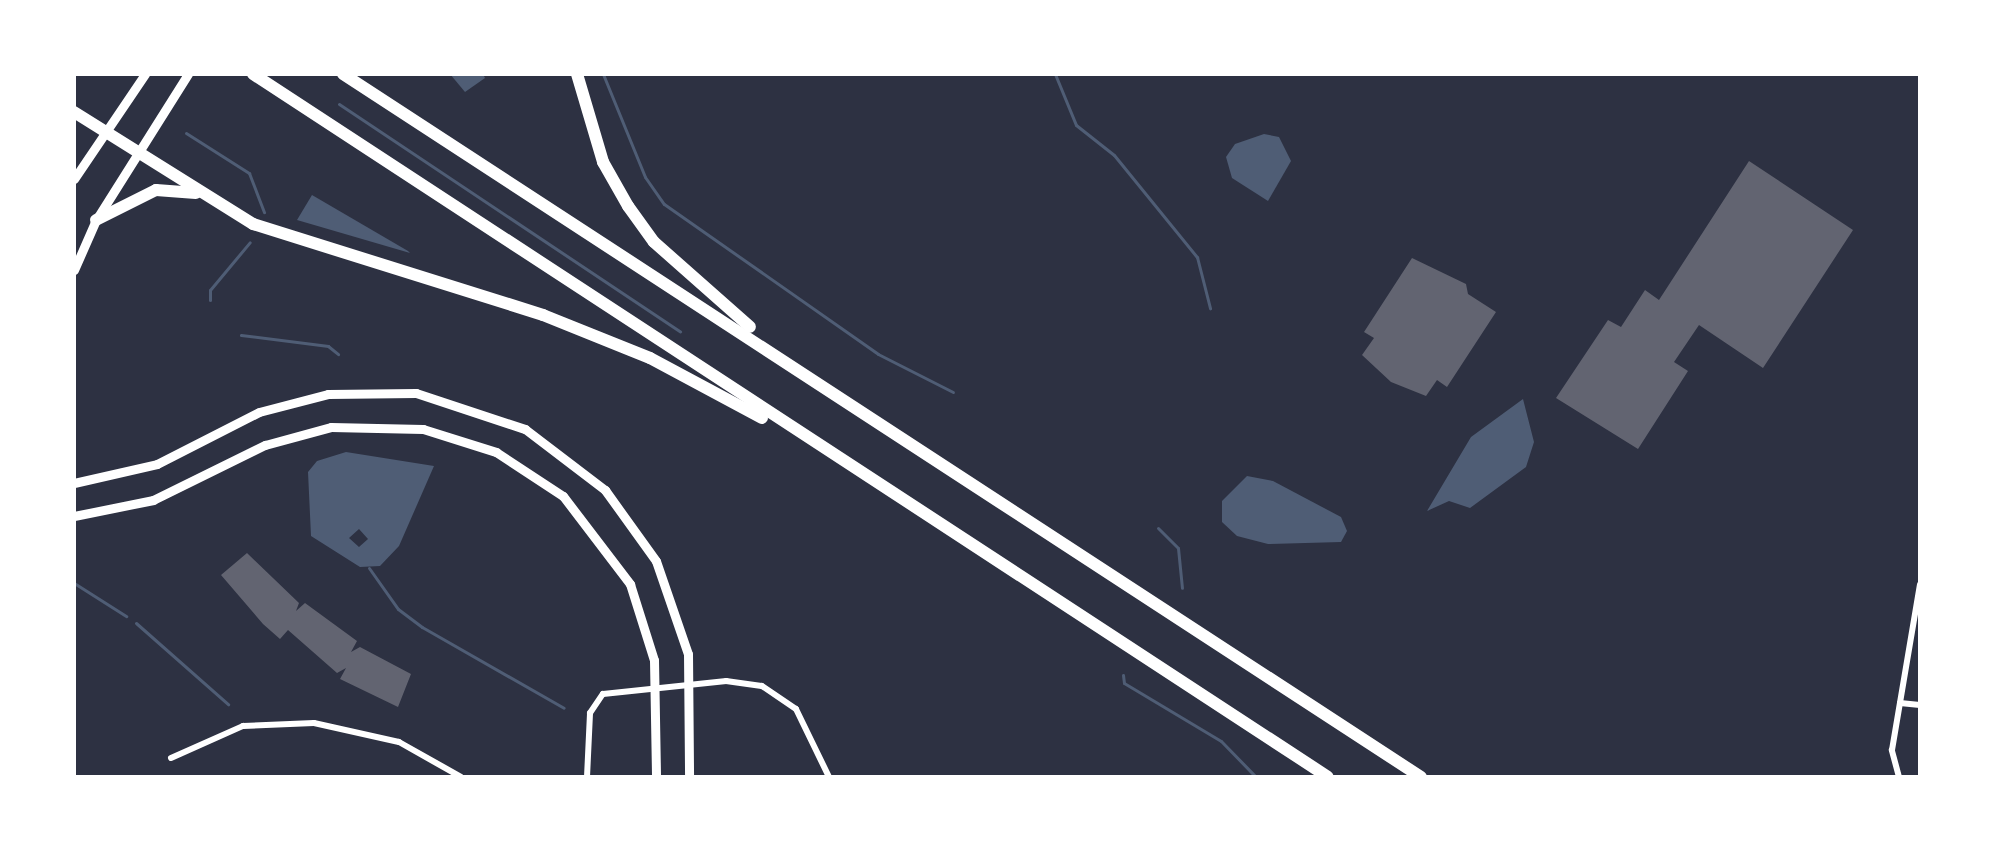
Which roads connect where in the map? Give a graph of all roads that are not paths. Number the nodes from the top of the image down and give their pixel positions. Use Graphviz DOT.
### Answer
graph roads {
  1 [pos="145,74"];
  2 [pos="188,74"];
  3 [pos="253,74"];
  4 [pos="343,74"];
  5 [pos="577,74"];
  6 [pos="74,112"];
  7 [pos="105,132"];
  8 [pos="137,152"];
  9 [pos="74,179"];
  10 [pos="204,195"];
  11 [pos="96,220"];
  12 [pos="74,270"];
  13 [pos="809,374"];
  14 [pos="835,458"];
  15 [pos="74,483"];
  16 [pos="74,516"];
  17 [pos="1920,584"];
  18 [pos="690,683"];
  19 [pos="657,684"];
  20 [pos="1900,703"];
  21 [pos="1920,705"];
  22 [pos="171,758"];
  23 [pos="461,777"];
  24 [pos="587,777"];
  25 [pos="656,777"];
  26 [pos="689,777"];
  27 [pos="829,777"];
  28 [pos="1328,777"];
  29 [pos="1421,777"];
  30 [pos="1899,777"];
  1 -- 7 [label="main road"];
  2 -- 8 [label="main road"];
  3 -- 14 [label="highway"];
  4 -- 13 [label="highway"];
  5 -- 13 [label="highway"];
  6 -- 7 [label="highway"];
  7 -- 8 [label="highway"];
  7 -- 9 [label="main road"];
  8 -- 10 [label="highway"];
  8 -- 11 [label="main road"];
  10 -- 11 [label="highway"];
  10 -- 14 [label="highway"];
  11 -- 12 [label="main road"];
  13 -- 29 [label="highway"];
  14 -- 28 [label="highway"];
  15 -- 18 [label="main road"];
  16 -- 19 [label="main road"];
  17 -- 20 [label="street"];
  18 -- 19 [label="street"];
  18 -- 26 [label="main road"];
  18 -- 27 [label="street"];
  19 -- 24 [label="street"];
  19 -- 25 [label="main road"];
  20 -- 21 [label="street"];
  20 -- 30 [label="street"];
  22 -- 23 [label="street"];
}
